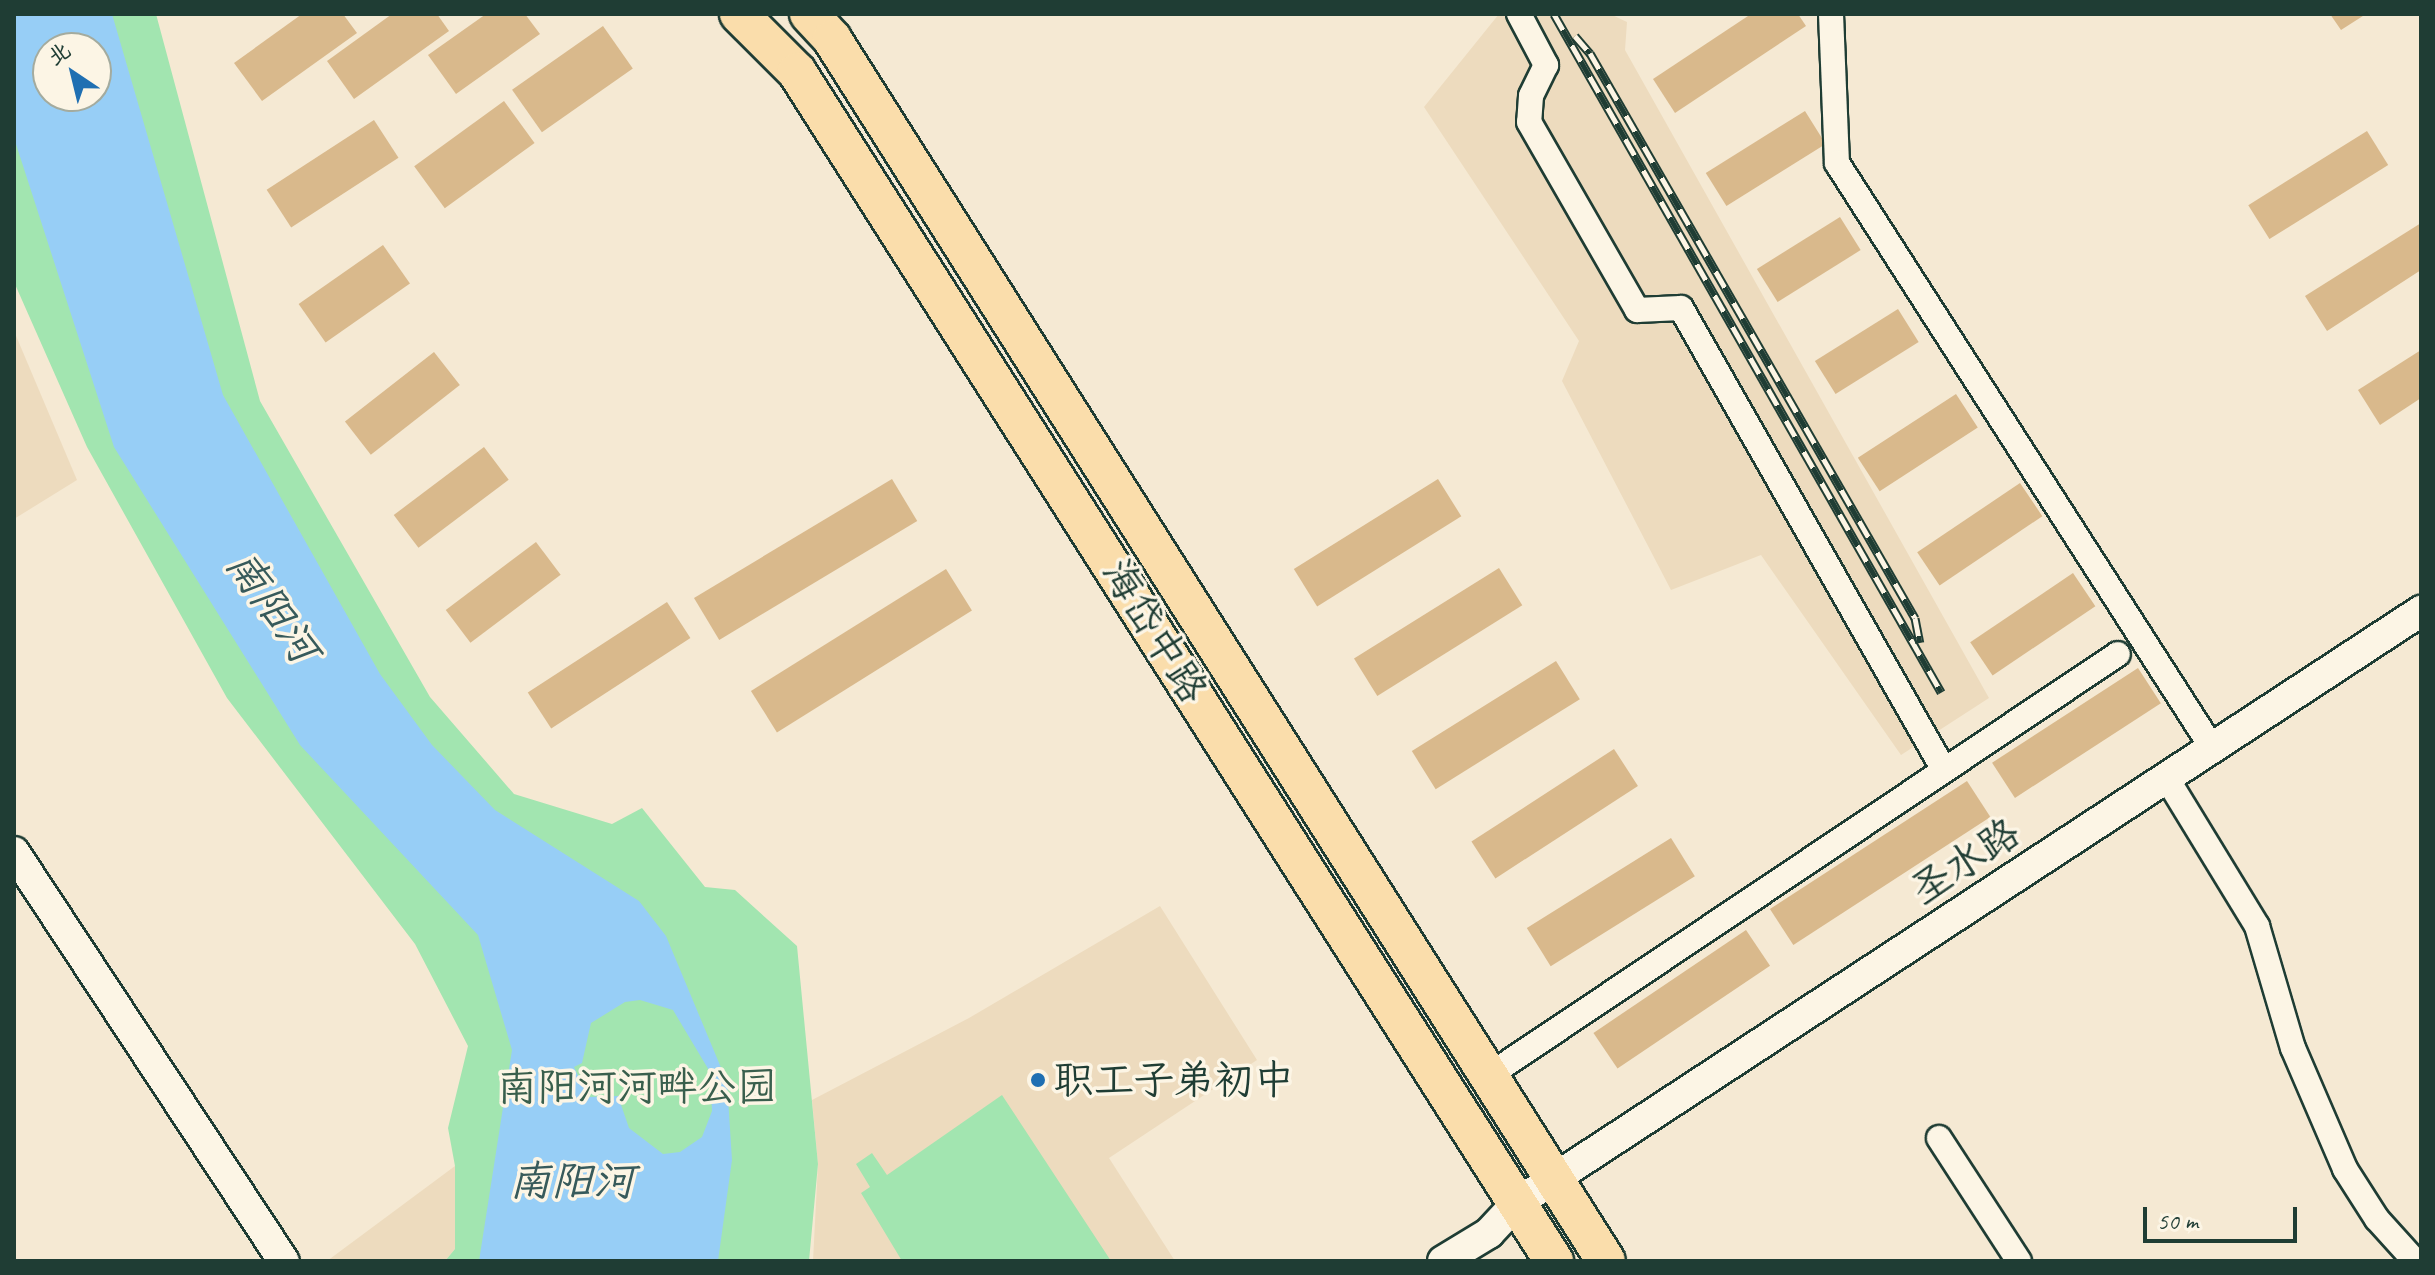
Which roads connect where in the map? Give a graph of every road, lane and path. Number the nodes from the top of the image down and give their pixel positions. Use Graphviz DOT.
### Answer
graph roads {
  1 [pos="739,14"];
  2 [pos="809,14"];
  3 [pos="1519,14"];
  4 [pos="1831,14"];
  5 [pos="2421,611"];
  6 [pos="2118,654"];
  7 [pos="2211,746"];
  8 [pos="1944,770"];
  9 [pos="2166,777"];
  10 [pos="14,852"];
  11 [pos="1488,1076"];
  12 [pos="1939,1138"];
  13 [pos="1554,1180"];
  14 [pos="1517,1203"];
  15 [pos="284,1261"];
  16 [pos="1443,1261"];
  17 [pos="1554,1261"];
  18 [pos="1606,1261"];
  19 [pos="2019,1261"];
  20 [pos="2415,1261"];
  1 -- 14 [label="main road, 海岱中路"];
  2 -- 11 [label="main road, 海岱中路"];
  3 -- 8 [label="street"];
  4 -- 7 [label="street"];
  5 -- 7 [label="street, 圣水路"];
  6 -- 8 [label="street"];
  7 -- 9 [label="street, 圣水路"];
  8 -- 11 [label="street"];
  9 -- 13 [label="street, 圣水路"];
  9 -- 20 [label="street"];
  10 -- 15 [label="street"];
  11 -- 13 [label="main road, 海岱中路"];
  12 -- 19 [label="street"];
  13 -- 14 [label="street, 圣水路"];
  13 -- 18 [label="main road, 海岱中路"];
  14 -- 16 [label="street, 圣水路"];
  14 -- 17 [label="main road, 海岱中路"];
}
